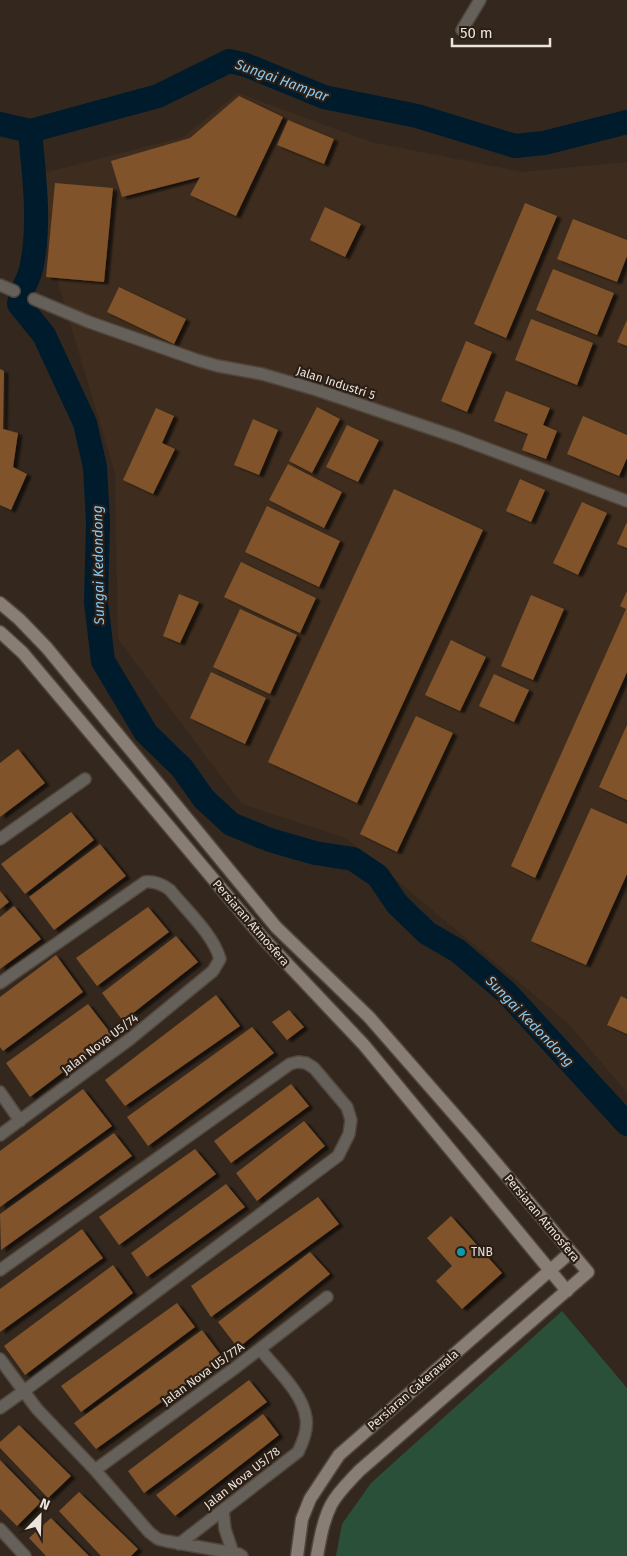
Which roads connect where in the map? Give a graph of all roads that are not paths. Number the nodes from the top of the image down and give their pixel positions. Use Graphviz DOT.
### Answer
graph roads {
  1 [pos="480,0"];
  2 [pos="462,30"];
  3 [pos="0,285"];
  4 [pos="14,291"];
  5 [pos="34,299"];
  6 [pos="627,501"];
  7 [pos="0,604"];
  8 [pos="0,632"];
  9 [pos="85,779"];
  10 [pos="0,839"];
  11 [pos="0,983"];
  12 [pos="0,1092"];
  13 [pos="20,1121"];
  14 [pos="0,1135"];
  15 [pos="571,1252"];
  16 [pos="0,1270"];
  17 [pos="550,1271"];
  18 [pos="566,1291"];
  19 [pos="327,1297"];
  20 [pos="260,1349"];
  21 [pos="0,1359"];
  22 [pos="24,1391"];
  23 [pos="0,1408"];
  24 [pos="95,1470"];
  25 [pos="223,1510"];
  26 [pos="0,1529"];
  27 [pos="179,1544"];
  28 [pos="237,1554"];
  29 [pos="25,1556"];
  30 [pos="297,1556"];
  31 [pos="317,1556"];
  1 -- 2 [label="street"];
  3 -- 4 [label="street"];
  5 -- 6 [label="street, Jalan Industri 5"];
  7 -- 15 [label="street, Persiaran Atmosfera"];
  8 -- 17 [label="street, Persiaran Atmosfera"];
  9 -- 10 [label="street"];
  11 -- 13 [label="street, Jalan Nova U5/74"];
  12 -- 13 [label="street"];
  13 -- 14 [label="street, Jalan Nova U5/74"];
  15 -- 17 [label="street, Persiaran Cakerawala"];
  15 -- 18 [label="street, Persiaran Atmosfera"];
  16 -- 22 [label="street"];
  17 -- 18 [label="street, Persiaran Atmosfera"];
  17 -- 30 [label="street, Persiaran Cakerawala"];
  18 -- 31 [label="street, Persiaran Cakerawala"];
  19 -- 20 [label="street, Jalan Nova U5/77A"];
  20 -- 24 [label="street, Jalan Nova U5/77A"];
  20 -- 25 [label="street, Jalan Nova U5/78"];
  21 -- 22 [label="street"];
  22 -- 23 [label="street"];
  22 -- 24 [label="street"];
  24 -- 27 [label="street"];
  25 -- 27 [label="street, Jalan Nova U5/78"];
  25 -- 28 [label="street"];
  26 -- 29 [label="street"];
  27 -- 28 [label="street"];
}
